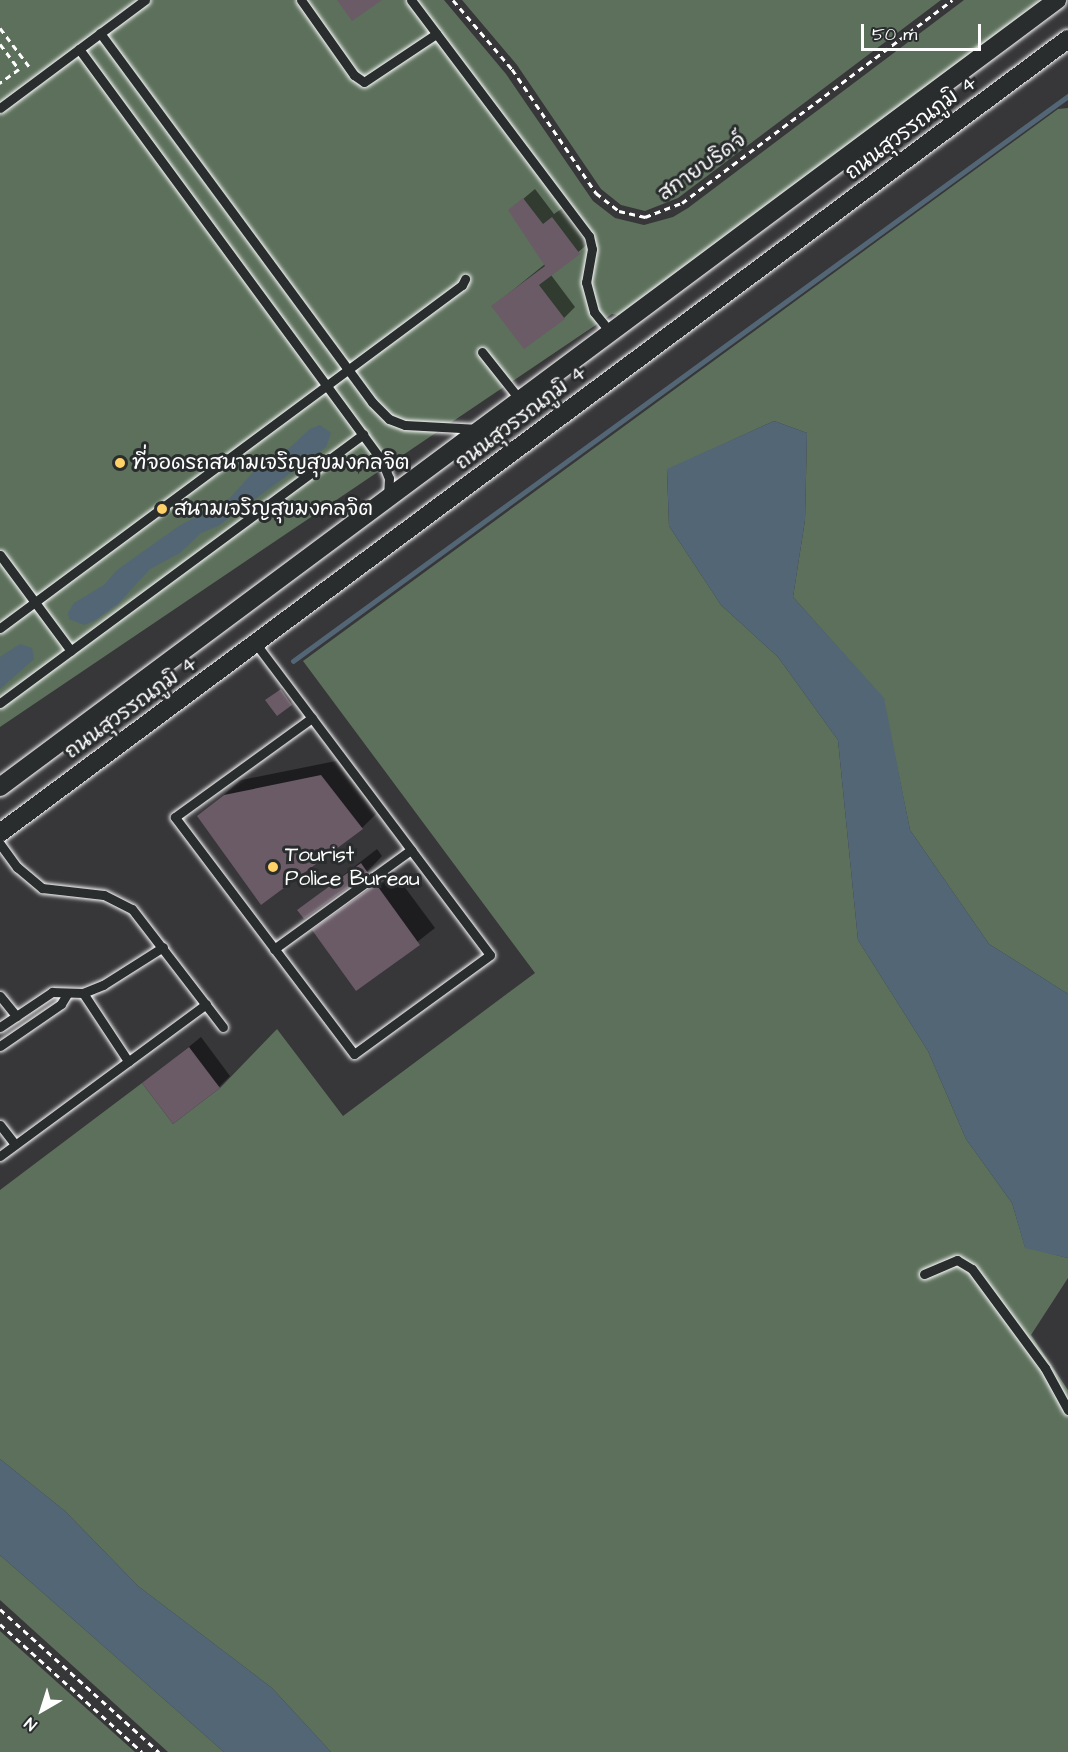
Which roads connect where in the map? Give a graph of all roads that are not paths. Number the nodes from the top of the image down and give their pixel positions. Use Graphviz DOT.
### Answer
graph roads {
  1 [pos="145,0"];
  2 [pos="301,0"];
  3 [pos="411,0"];
  4 [pos="1057,0"];
  5 [pos="100,33"];
  6 [pos="436,34"];
  7 [pos="1068,39"];
  8 [pos="78,49"];
  9 [pos="0,108"];
  10 [pos="465,279"];
  11 [pos="610,332"];
  12 [pos="482,352"];
  13 [pos="349,368"];
  14 [pos="328,385"];
  15 [pos="520,400"];
  16 [pos="480,429"];
  17 [pos="363,434"];
  18 [pos="388,497"];
  19 [pos="0,555"];
  20 [pos="35,603"];
  21 [pos="0,628"];
  22 [pos="256,644"];
  23 [pos="71,651"];
  24 [pos="0,703"];
  25 [pos="312,718"];
  26 [pos="0,787"];
  27 [pos="0,833"];
  28 [pos="0,844"];
  29 [pos="411,850"];
  30 [pos="163,947"];
  31 [pos="274,949"];
  32 [pos="83,993"];
  33 [pos="67,994"];
  34 [pos="0,996"];
  35 [pos="206,1004"];
  36 [pos="16,1016"];
  37 [pos="0,1027"];
  38 [pos="223,1027"];
  39 [pos="0,1046"];
  40 [pos="128,1061"];
  41 [pos="0,1125"];
  42 [pos="15,1144"];
  43 [pos="0,1155"];
  44 [pos="924,1275"];
  45 [pos="1068,1410"];
  1 -- 5 [label="lane"];
  2 -- 6 [label="lane"];
  3 -- 6 [label="lane"];
  4 -- 11 [label="street, ถนนสุวรรณภูมิ 4"];
  5 -- 8 [label="lane"];
  5 -- 13 [label="lane"];
  6 -- 11 [label="lane"];
  7 -- 22 [label="street, ถนนสุวรรณภูมิ 4"];
  8 -- 9 [label="lane"];
  8 -- 14 [label="lane"];
  10 -- 13 [label="lane"];
  11 -- 15 [label="street, ถนนสุวรรณภูมิ 4"];
  12 -- 15 [label="lane"];
  13 -- 14 [label="lane"];
  13 -- 16 [label="lane"];
  14 -- 17 [label="lane"];
  14 -- 20 [label="lane"];
  15 -- 16 [label="street, ถนนสุวรรณภูมิ 4"];
  16 -- 18 [label="street, ถนนสุวรรณภูมิ 4"];
  17 -- 18 [label="lane"];
  17 -- 23 [label="lane"];
  18 -- 26 [label="street, ถนนสุวรรณภูมิ 4"];
  19 -- 20 [label="lane"];
  20 -- 21 [label="lane"];
  20 -- 23 [label="lane"];
  22 -- 25 [label="lane"];
  22 -- 27 [label="street, ถนนสุวรรณภูมิ 4"];
  23 -- 24 [label="lane"];
  25 -- 29 [label="lane"];
  25 -- 31 [label="lane"];
  28 -- 30 [label="lane"];
  29 -- 31 [label="lane"];
  29 -- 31 [label="lane"];
  30 -- 32 [label="lane"];
  30 -- 35 [label="lane"];
  32 -- 33 [label="lane"];
  32 -- 40 [label="lane"];
  33 -- 36 [label="lane"];
  33 -- 39 [label="lane"];
  34 -- 36 [label="lane"];
  35 -- 38 [label="lane"];
  35 -- 40 [label="lane"];
  36 -- 37 [label="lane"];
  40 -- 42 [label="lane"];
  41 -- 42 [label="lane"];
  42 -- 43 [label="lane"];
  44 -- 45 [label="lane"];
}
